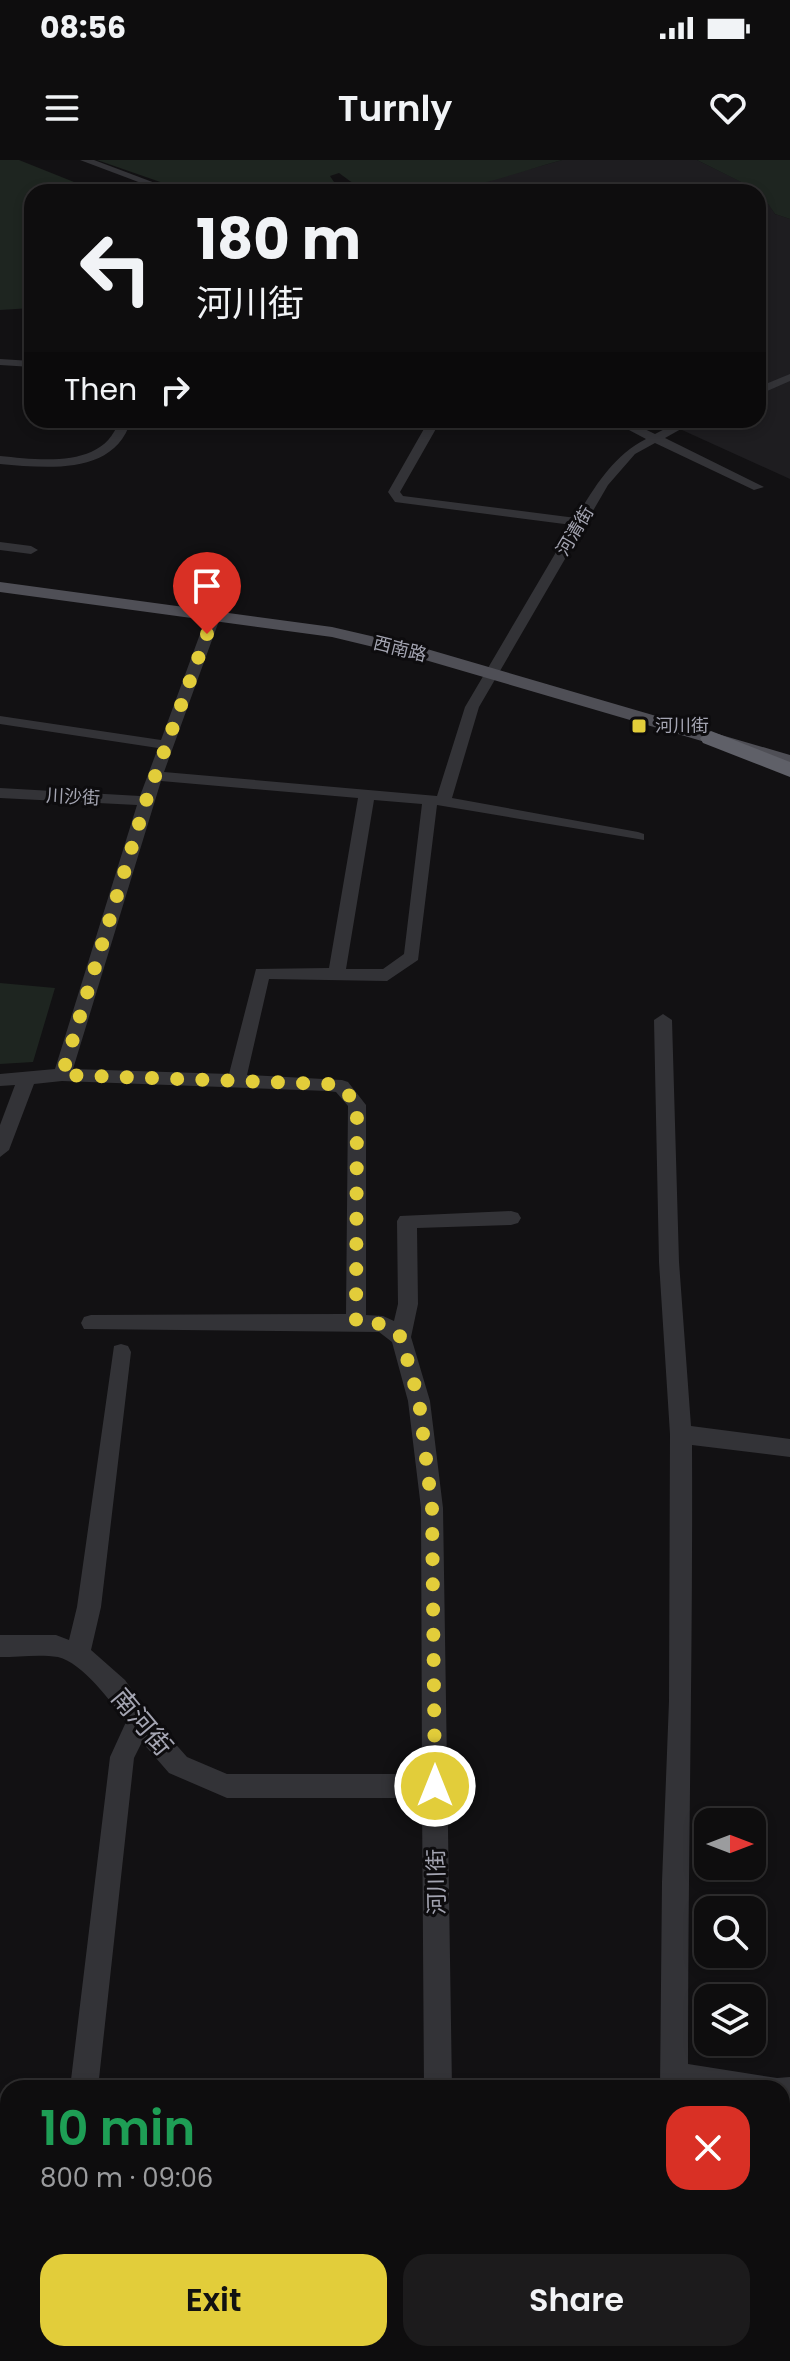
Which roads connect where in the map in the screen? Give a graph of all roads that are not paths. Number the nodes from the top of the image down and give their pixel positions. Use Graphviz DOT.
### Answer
graph roads {
  1 [pos="85,160"];
  2 [pos="152,184"];
  3 [pos="0,362"];
  4 [pos="24,364"];
  5 [pos="790,377"];
  6 [pos="766,388"];
  7 [pos="123,428"];
  8 [pos="430,428"];
  9 [pos="633,428"];
  10 [pos="673,428"];
  11 [pos="653,437"];
  12 [pos="0,460"];
  13 [pos="758,487"];
  14 [pos="580,522"];
  15 [pos="0,546"];
  16 [pos="31,550"];
  17 [pos="0,575"];
  18 [pos="0,587"];
  19 [pos="215,612"];
  20 [pos="496,668"];
  21 [pos="0,720"];
  22 [pos="711,738"];
  23 [pos="167,745"];
  24 [pos="790,745"];
  25 [pos="790,761"];
  26 [pos="790,770"];
  27 [pos="155,776"];
  28 [pos="0,793"];
  29 [pos="367,793"];
  30 [pos="146,801"];
  31 [pos="437,801"];
  32 [pos="638,837"];
  33 [pos="336,975"];
  34 [pos="663,1020"];
  35 [pos="62,1075"];
  36 [pos="27,1078"];
  37 [pos="0,1080"];
  38 [pos="236,1081"];
  39 [pos="0,1150"];
  40 [pos="511,1218"];
  41 [pos="356,1322"];
  42 [pos="91,1323"];
  43 [pos="401,1337"];
  44 [pos="121,1352"];
  45 [pos="681,1434"];
  46 [pos="790,1448"];
  47 [pos="0,1646"];
  48 [pos="78,1654"];
  49 [pos="139,1721"];
  50 [pos="435,1786"];
  51 [pos="85,2080"];
  52 [pos="438,2080"];
  53 [pos="674,2080"];
  1 -- 2 [label="street"];
  3 -- 4 [label="street"];
  5 -- 6 [label="street"];
  7 -- 12 [label="street"];
  8 -- 14 [label="street"];
  9 -- 11 [label="street"];
  10 -- 11 [label="street, 河清街"];
  11 -- 13 [label="street"];
  11 -- 14 [label="street, 河清街"];
  14 -- 20 [label="street, 河清街"];
  15 -- 16 [label="street"];
  17 -- 19 [label="main road, 西南路"];
  18 -- 19 [label="main road, 西南路"];
  19 -- 20 [label="main road, 西南路"];
  19 -- 23 [label="street"];
  20 -- 22 [label="main road, 西南路"];
  20 -- 24 [label="main road, 西南路"];
  20 -- 31 [label="street, 河清街"];
  21 -- 23 [label="street"];
  22 -- 25 [label="main road, 西南路"];
  22 -- 26 [label="highway"];
  23 -- 27 [label="street"];
  27 -- 29 [label="street"];
  27 -- 30 [label="street"];
  28 -- 30 [label="street, 川沙街"];
  29 -- 31 [label="street"];
  29 -- 33 [label="street"];
  30 -- 35 [label="street"];
  31 -- 32 [label="street"];
  31 -- 33 [label="street, 河清街"];
  33 -- 38 [label="street, 河清街"];
  34 -- 45 [label="street"];
  35 -- 36 [label="street"];
  35 -- 38 [label="street"];
  36 -- 37 [label="street"];
  36 -- 39 [label="street"];
  38 -- 41 [label="street"];
  40 -- 43 [label="street"];
  41 -- 42 [label="street"];
  41 -- 43 [label="street"];
  43 -- 50 [label="street, 河川街"];
  44 -- 48 [label="street"];
  45 -- 46 [label="street"];
  45 -- 53 [label="street"];
  47 -- 48 [label="street"];
  48 -- 49 [label="street, 南河街"];
  49 -- 50 [label="street, 南河街"];
  49 -- 51 [label="street"];
  50 -- 52 [label="street, 河川街"];
}
